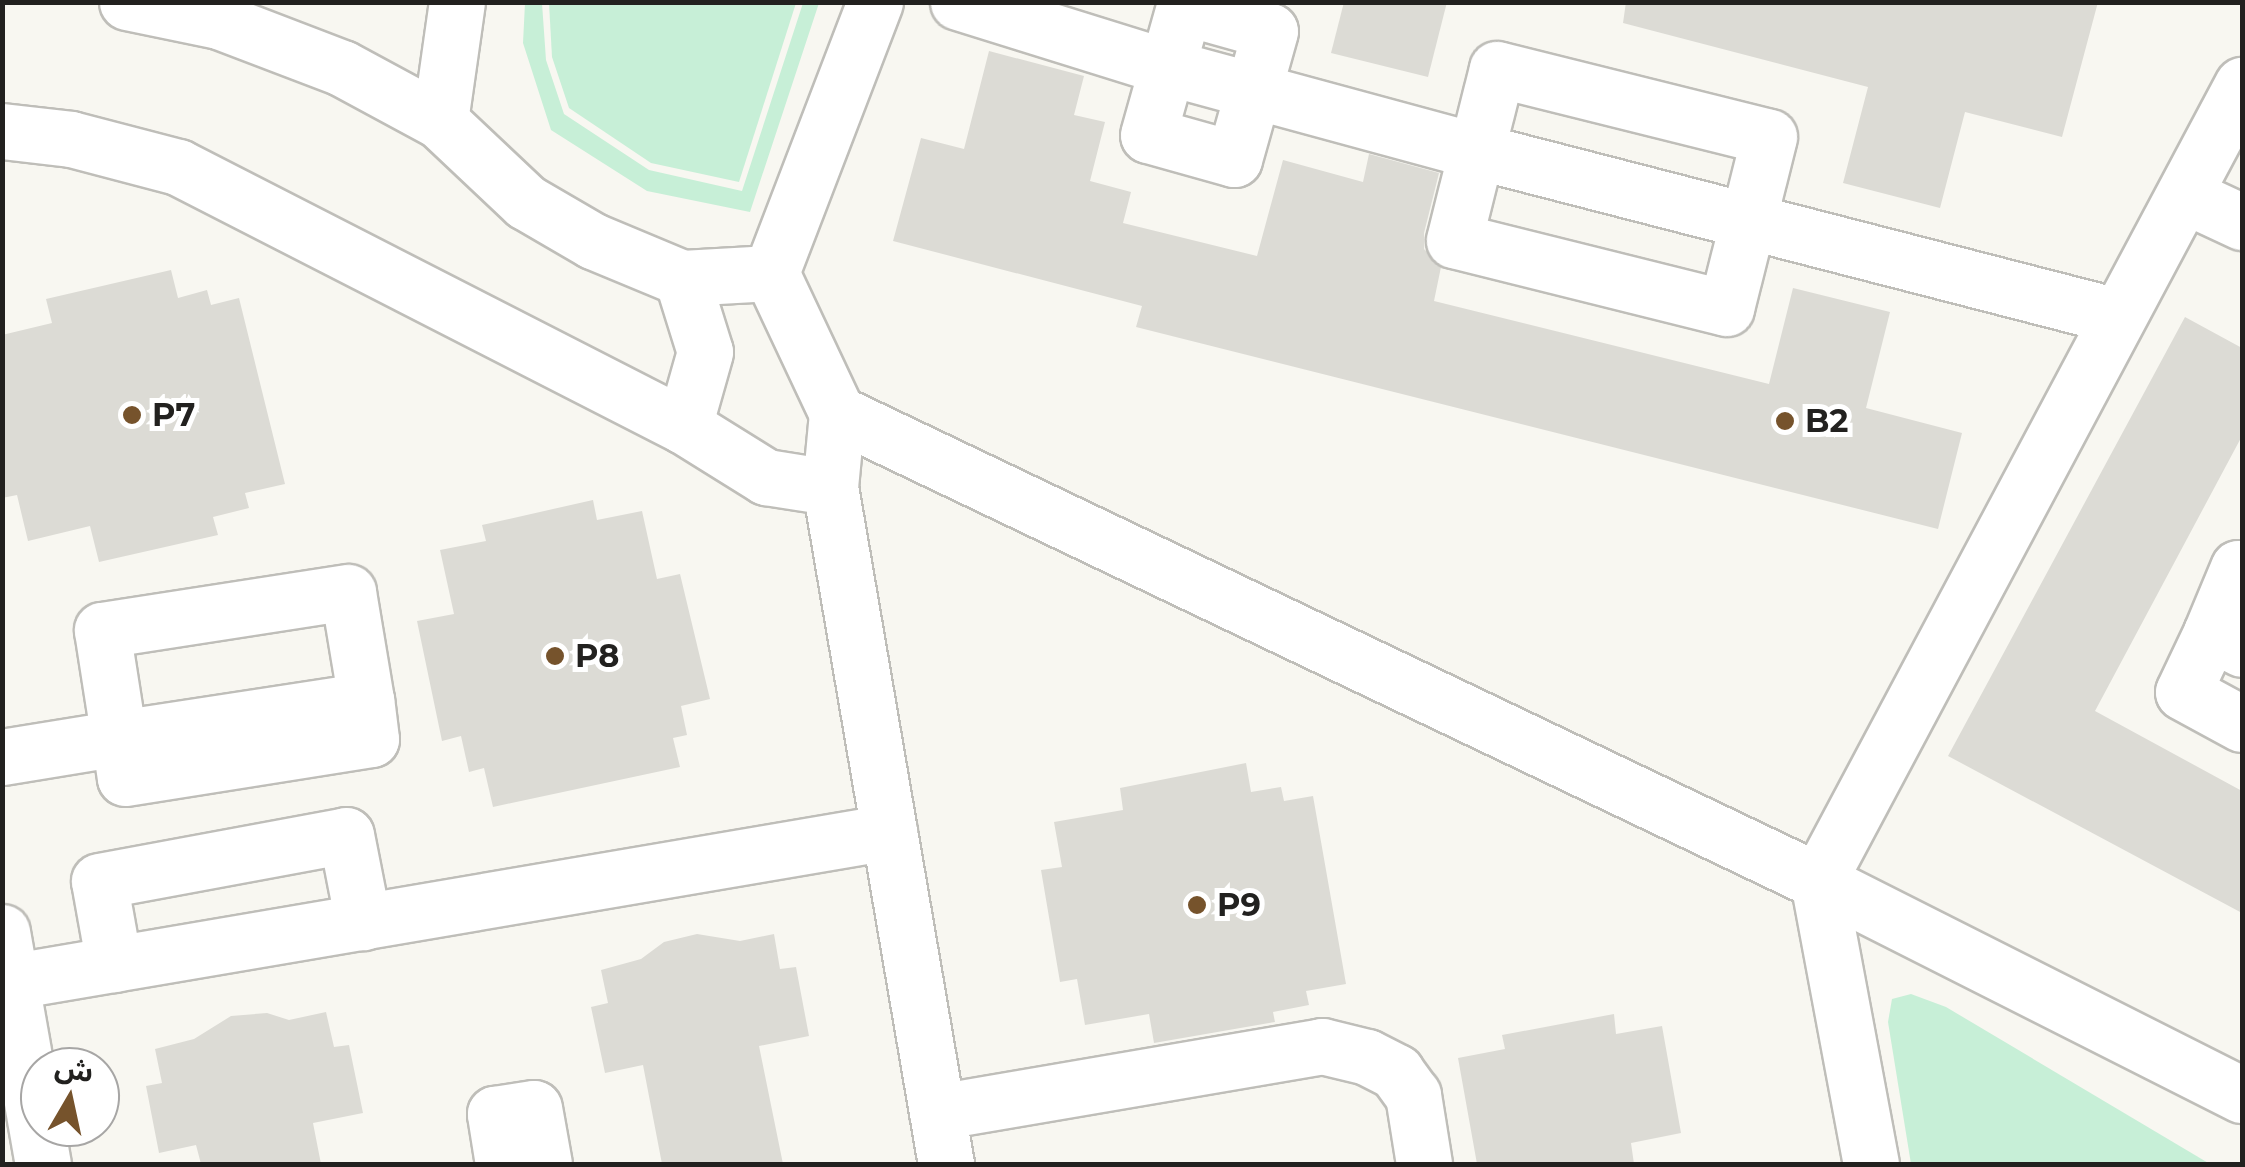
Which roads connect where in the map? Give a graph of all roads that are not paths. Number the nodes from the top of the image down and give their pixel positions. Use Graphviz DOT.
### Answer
graph roads {
  1 [pos="127,2"];
  2 [pos="458,2"];
  3 [pos="874,2"];
  4 [pos="958,2"];
  5 [pos="1167,67"];
  6 [pos="2242,85"];
  7 [pos="1254,90"];
  8 [pos="440,121"];
  9 [pos="2,131"];
  10 [pos="1477,151"];
  11 [pos="2186,196"];
  12 [pos="2242,222"];
  13 [pos="1747,224"];
  14 [pos="771,273"];
  15 [pos="682,278"];
  16 [pos="2116,316"];
  17 [pos="837,413"];
  18 [pos="684,426"];
  19 [pos="830,487"];
  20 [pos="2242,570"];
  21 [pos="2227,641"];
  22 [pos="2242,724"];
  23 [pos="120,738"];
  24 [pos="2,756"];
  25 [pos="888,832"];
  26 [pos="1818,881"];
  27 [pos="363,922"];
  28 [pos="114,964"];
  29 [pos="5,965"];
  30 [pos="2242,1096"];
  31 [pos="937,1112"];
  32 [pos="499,1139"];
  33 [pos="43,1164"];
  34 [pos="466,1164"];
  35 [pos="544,1164"];
  36 [pos="946,1164"];
  37 [pos="1424,1164"];
  38 [pos="1870,1164"];
  1 -- 8 [label="street"];
  2 -- 8 [label="street"];
  3 -- 14 [label="street"];
  4 -- 5 [label="street"];
  5 -- 7 [label="street"];
  5 -- 7 [label="street"];
  6 -- 11 [label="street"];
  7 -- 10 [label="street"];
  8 -- 15 [label="street"];
  9 -- 18 [label="street"];
  10 -- 13 [label="street"];
  10 -- 13 [label="street"];
  10 -- 13 [label="street"];
  11 -- 12 [label="street"];
  11 -- 16 [label="street"];
  13 -- 16 [label="street"];
  14 -- 15 [label="street"];
  14 -- 17 [label="street"];
  15 -- 18 [label="street"];
  16 -- 26 [label="street"];
  17 -- 19 [label="street"];
  17 -- 26 [label="street"];
  18 -- 19 [label="street"];
  19 -- 25 [label="street"];
  20 -- 21 [label="street"];
  21 -- 22 [label="street"];
  23 -- 23 [label="street"];
  23 -- 24 [label="street"];
  25 -- 27 [label="street"];
  25 -- 31 [label="street"];
  26 -- 30 [label="street"];
  26 -- 38 [label="street"];
  27 -- 28 [label="street"];
  27 -- 28 [label="street"];
  28 -- 29 [label="street"];
  29 -- 33 [label="street"];
  31 -- 36 [label="street"];
  31 -- 37 [label="street"];
  32 -- 34 [label="street"];
  32 -- 35 [label="street"];
}
